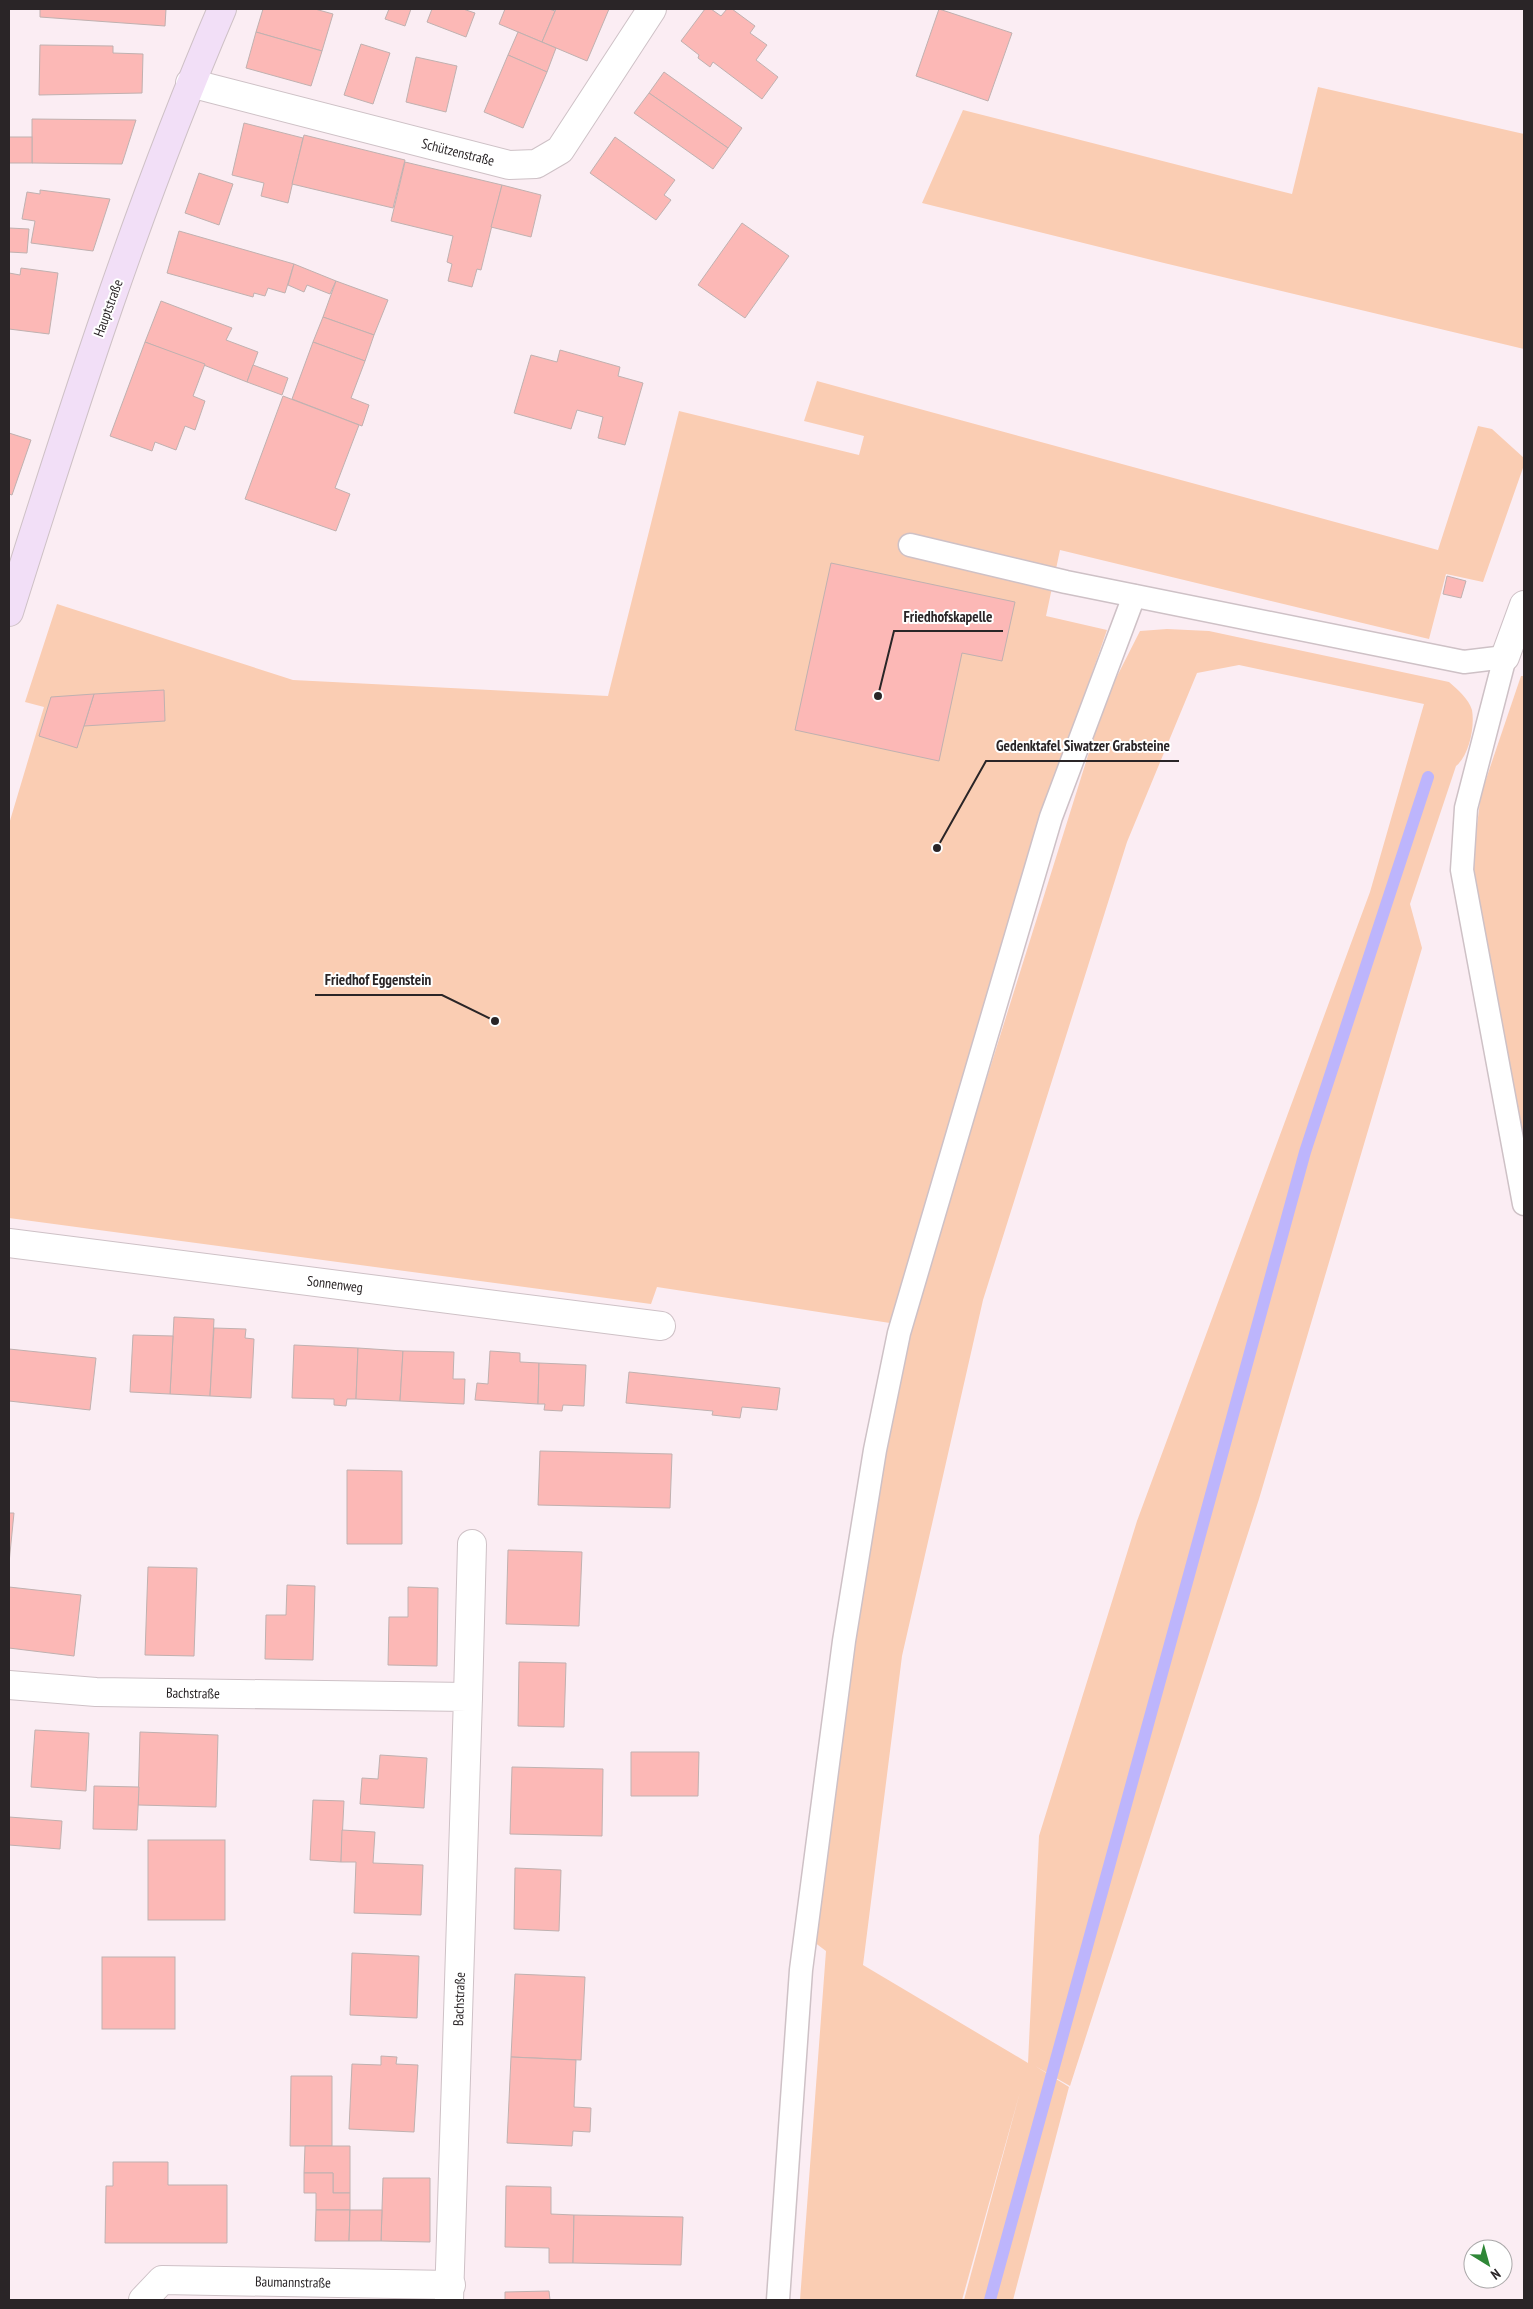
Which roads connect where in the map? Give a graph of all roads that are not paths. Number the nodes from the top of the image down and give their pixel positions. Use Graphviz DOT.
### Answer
graph roads {
  1 [pos="222,9"];
  2 [pos="652,9"];
  3 [pos="190,83"];
  4 [pos="910,545"];
  5 [pos="1134,596"];
  6 [pos="1524,605"];
  7 [pos="9,612"];
  8 [pos="1505,657"];
  9 [pos="1524,1204"];
  10 [pos="9,1243"];
  11 [pos="661,1326"];
  12 [pos="472,1544"];
  13 [pos="9,1685"];
  14 [pos="468,1697"];
  15 [pos="450,2292"];
  16 [pos="144,2300"];
  17 [pos="778,2300"];
  1 -- 3 [label="street, Hauptstraße"];
  2 -- 3 [label="street, Schützenstraße"];
  3 -- 7 [label="street, Hauptstraße"];
  4 -- 5 [label="lane"];
  5 -- 8 [label="lane"];
  5 -- 17 [label="lane"];
  6 -- 8 [label="street"];
  8 -- 9 [label="lane"];
  10 -- 11 [label="street, Sonnenweg"];
  12 -- 14 [label="street, Bachstraße"];
  13 -- 14 [label="street, Bachstraße"];
  14 -- 15 [label="street, Bachstraße"];
  15 -- 16 [label="street, Baumannstraße"];
}
